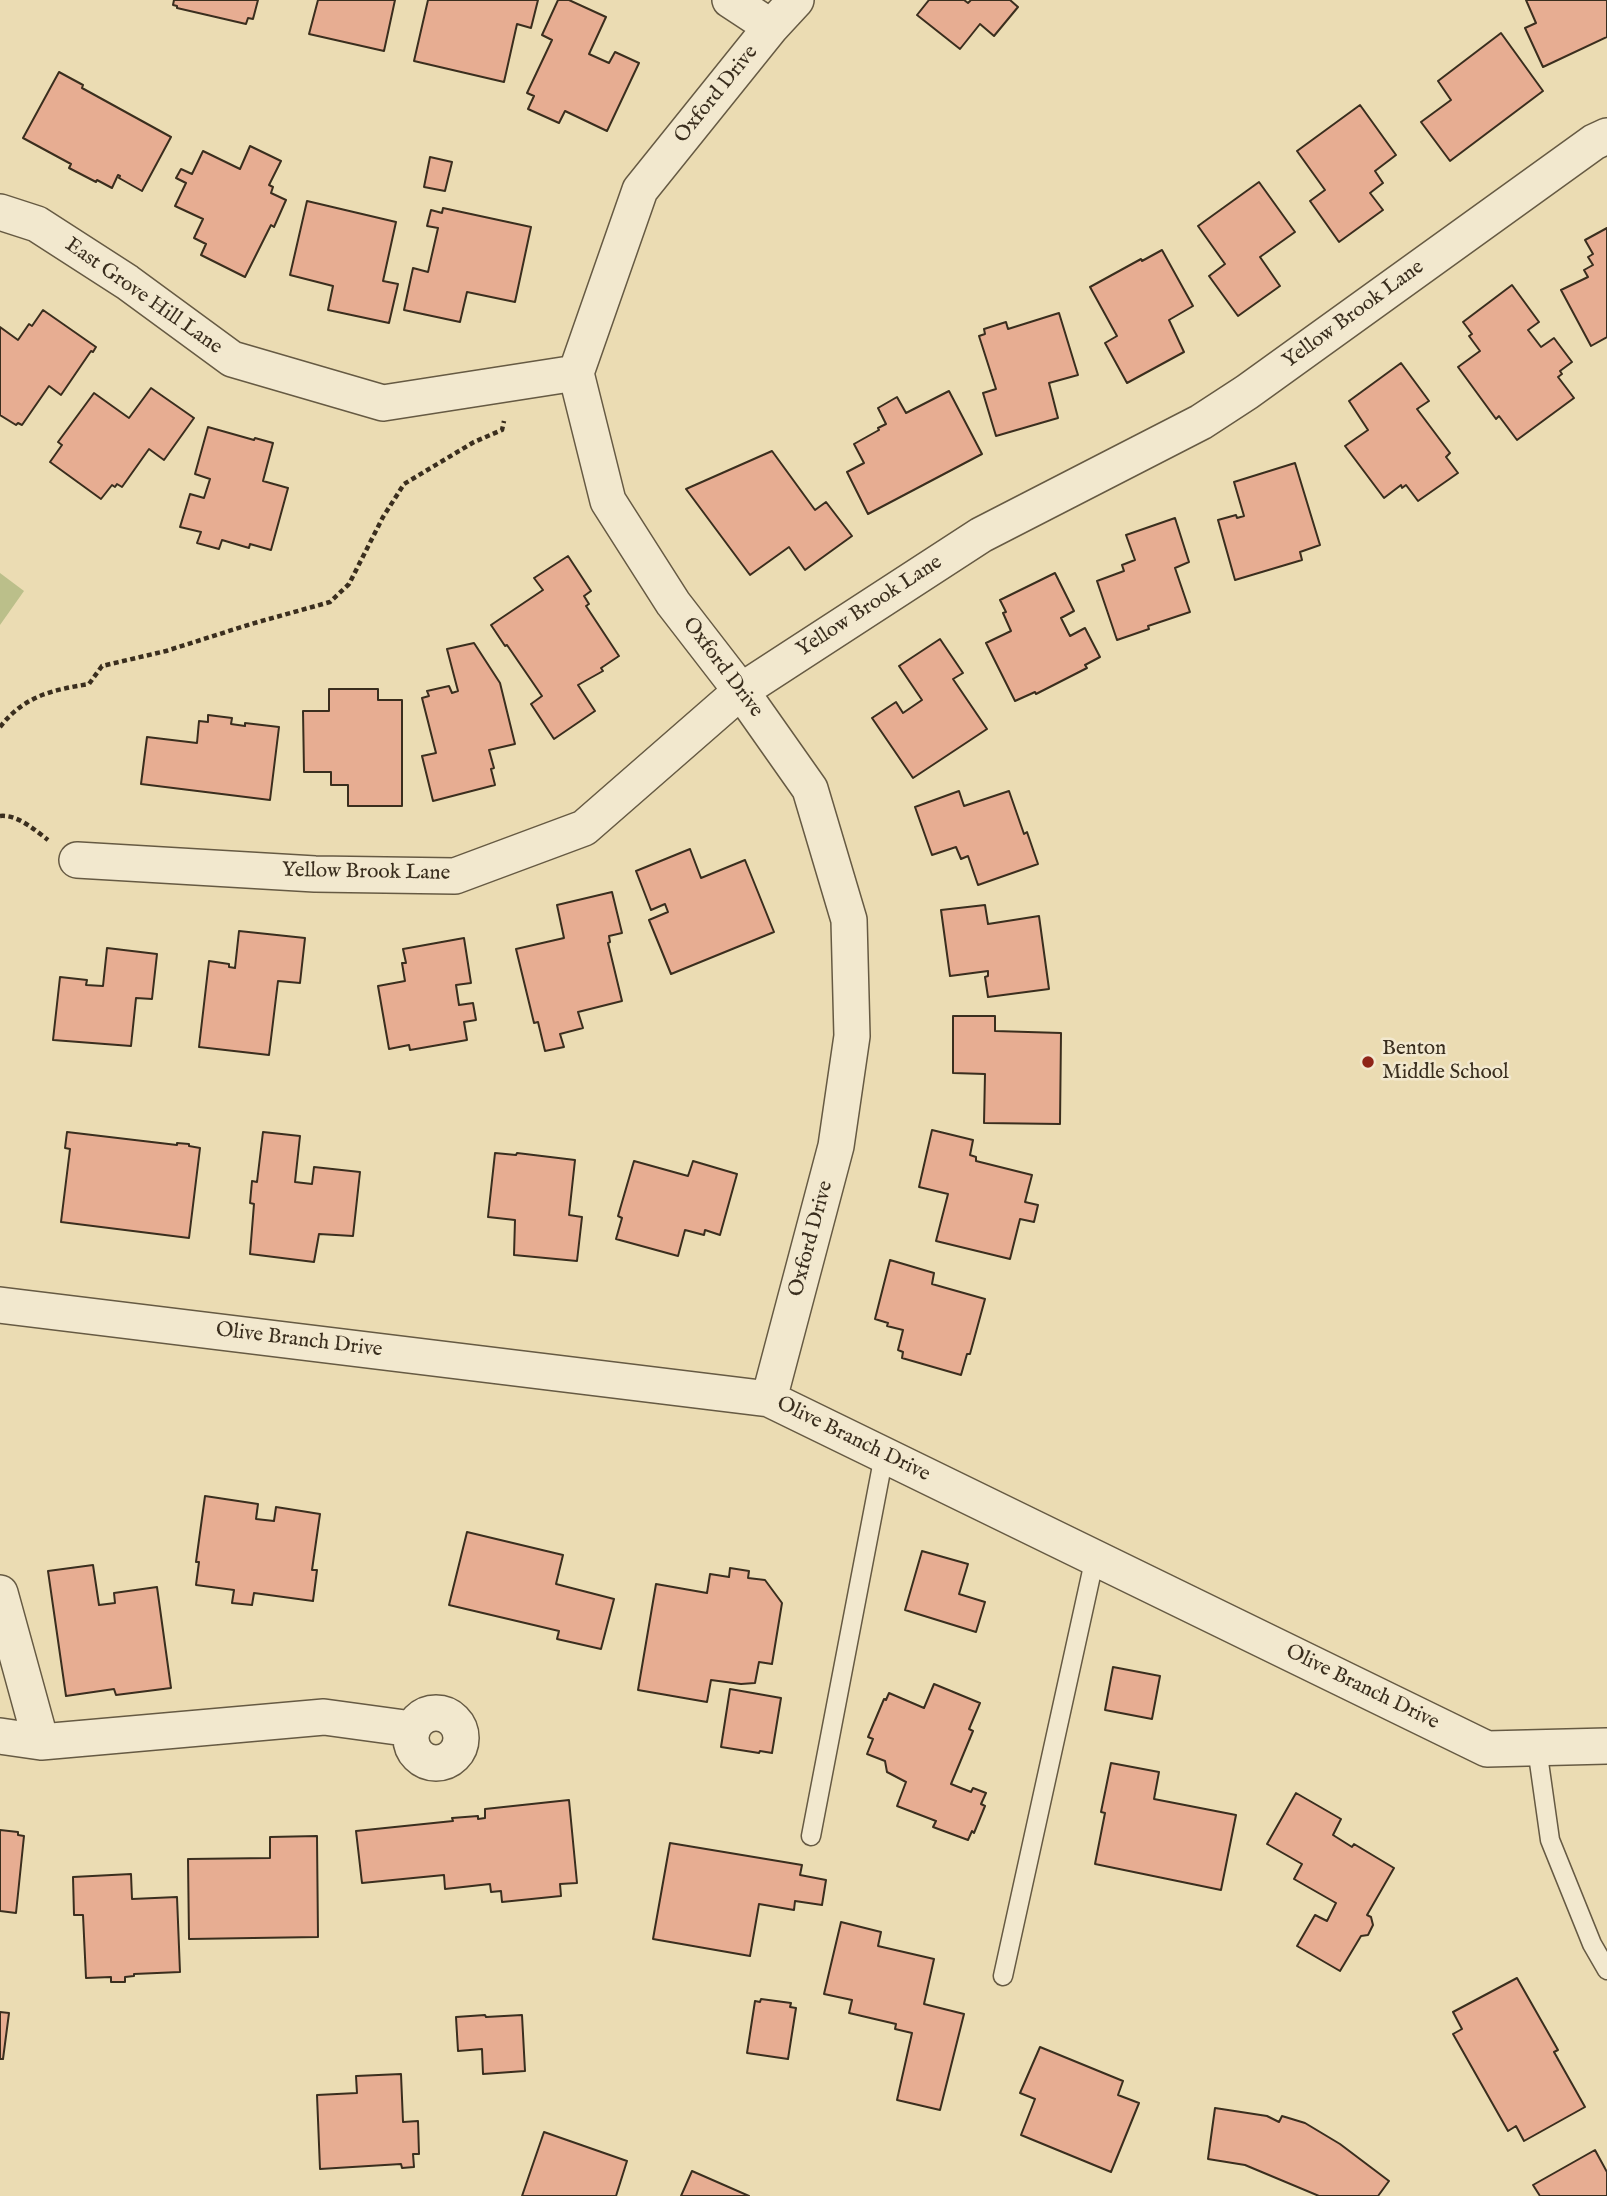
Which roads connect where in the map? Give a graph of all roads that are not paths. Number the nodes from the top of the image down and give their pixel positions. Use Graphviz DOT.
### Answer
graph roads {
  1 [pos="730,0"];
  2 [pos="796,0"];
  3 [pos="771,27"];
  4 [pos="1607,136"];
  5 [pos="0,212"];
  6 [pos="576,373"];
  7 [pos="741,691"];
  8 [pos="78,860"];
  9 [pos="0,1305"];
  10 [pos="769,1399"];
  11 [pos="884,1455"];
  12 [pos="1095,1557"];
  13 [pos="0,1593"];
  14 [pos="412,1729"];
  15 [pos="0,1736"];
  16 [pos="41,1742"];
  17 [pos="1607,1746"];
  18 [pos="1537,1748"];
  19 [pos="811,1836"];
  20 [pos="1607,1970"];
  21 [pos="1003,1976"];
  1 -- 3 [label="street"];
  2 -- 3 [label="street, Oxford Drive"];
  3 -- 6 [label="street, Oxford Drive"];
  4 -- 7 [label="street, Yellow Brook Lane"];
  5 -- 6 [label="street, East Grove Hill Lane"];
  6 -- 7 [label="street, Oxford Drive"];
  7 -- 8 [label="street, Yellow Brook Lane"];
  7 -- 10 [label="street, Oxford Drive"];
  9 -- 10 [label="street, Olive Branch Drive"];
  10 -- 11 [label="street, Olive Branch Drive"];
  11 -- 12 [label="street, Olive Branch Drive"];
  11 -- 19 [label="lane"];
  12 -- 18 [label="street, Olive Branch Drive"];
  12 -- 21 [label="lane"];
  13 -- 16 [label="street"];
  14 -- 16 [label="street"];
  15 -- 16 [label="street"];
  17 -- 18 [label="street, Olive Branch Drive"];
  18 -- 20 [label="lane"];
}
